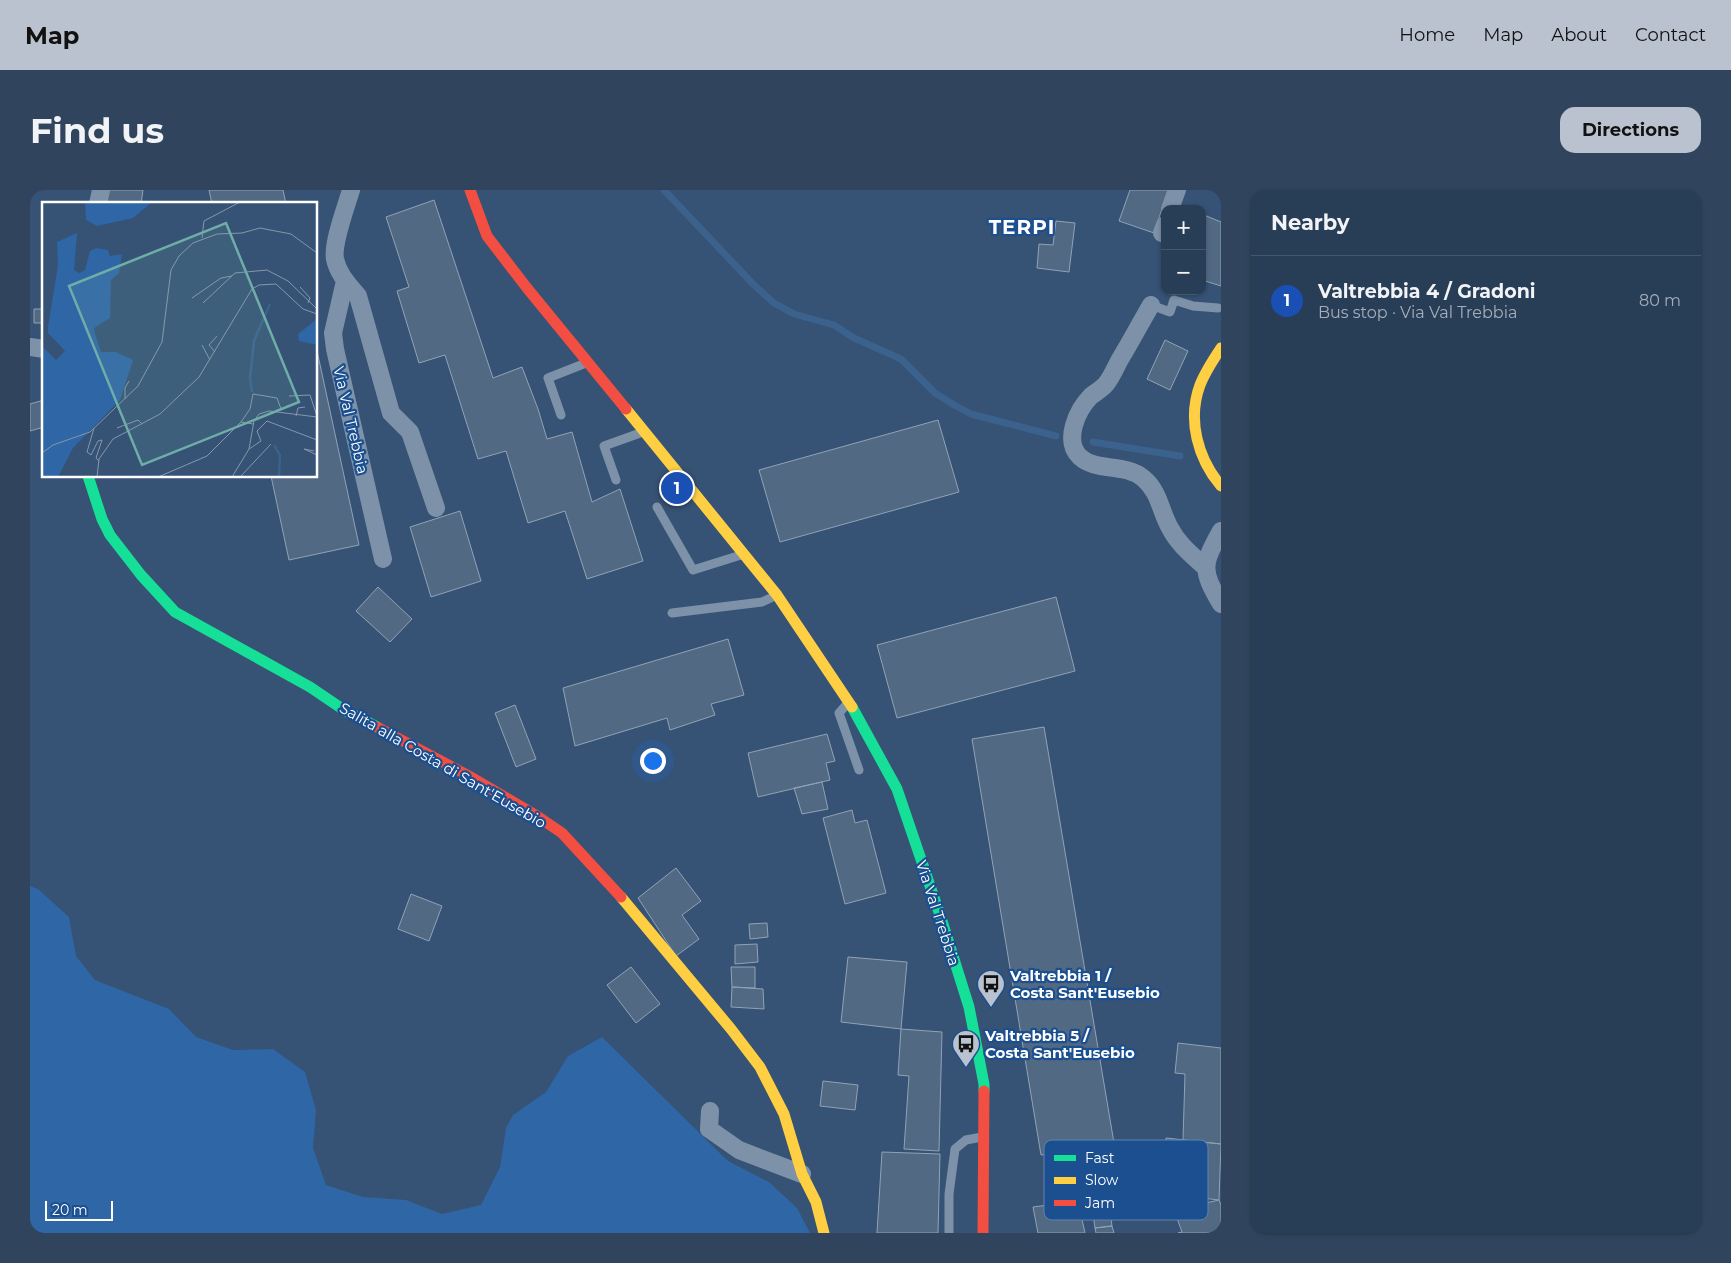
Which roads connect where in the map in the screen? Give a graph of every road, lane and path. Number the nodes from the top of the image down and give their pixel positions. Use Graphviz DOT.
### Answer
graph roads {
  1 [pos="351,190"];
  2 [pos="470,190"];
  3 [pos="1177,190"];
  4 [pos="1171,205"];
  5 [pos="346,281"];
  6 [pos="1151,305"];
  7 [pos="1218,308"];
  8 [pos="1221,348"];
  9 [pos="588,363"];
  10 [pos="561,415"];
  11 [pos="644,431"];
  12 [pos="89,478"];
  13 [pos="616,480"];
  14 [pos="1221,486"];
  15 [pos="657,507"];
  16 [pos="436,508"];
  17 [pos="1221,531"];
  18 [pos="744,554"];
  19 [pos="383,559"];
  20 [pos="1205,567"];
  21 [pos="777,596"];
  22 [pos="1221,604"];
  23 [pos="672,613"];
  24 [pos="849,701"];
  25 [pos="859,770"];
  26 [pos="710,1111"];
  27 [pos="985,1137"];
  28 [pos="802,1174"];
  29 [pos="824,1233"];
  30 [pos="950,1233"];
  31 [pos="983,1233"];
  1 -- 5 [label="street"];
  2 -- 9 [label="street, Via Val Trebbia"];
  3 -- 4 [label="street"];
  5 -- 16 [label="street"];
  5 -- 19 [label="street, Via Val Trebbia"];
  6 -- 7 [label="lane"];
  6 -- 20 [label="street"];
  8 -- 14 [label="street"];
  9 -- 10 [label="lane"];
  9 -- 11 [label="street, Via Val Trebbia"];
  11 -- 13 [label="lane"];
  11 -- 18 [label="street, Via Val Trebbia"];
  12 -- 28 [label="street, Salita alla Costa di Sant'Eusebio"];
  15 -- 18 [label="lane"];
  17 -- 20 [label="street"];
  18 -- 21 [label="street, Via Val Trebbia"];
  20 -- 22 [label="street"];
  21 -- 23 [label="lane"];
  21 -- 24 [label="street, Via Val Trebbia"];
  24 -- 25 [label="lane"];
  24 -- 27 [label="street, Via Val Trebbia"];
  26 -- 28 [label="street"];
  27 -- 30 [label="lane"];
  27 -- 31 [label="street, Via Val Trebbia"];
  28 -- 29 [label="street, Salita alla Costa di Sant'Eusebio"];
}
